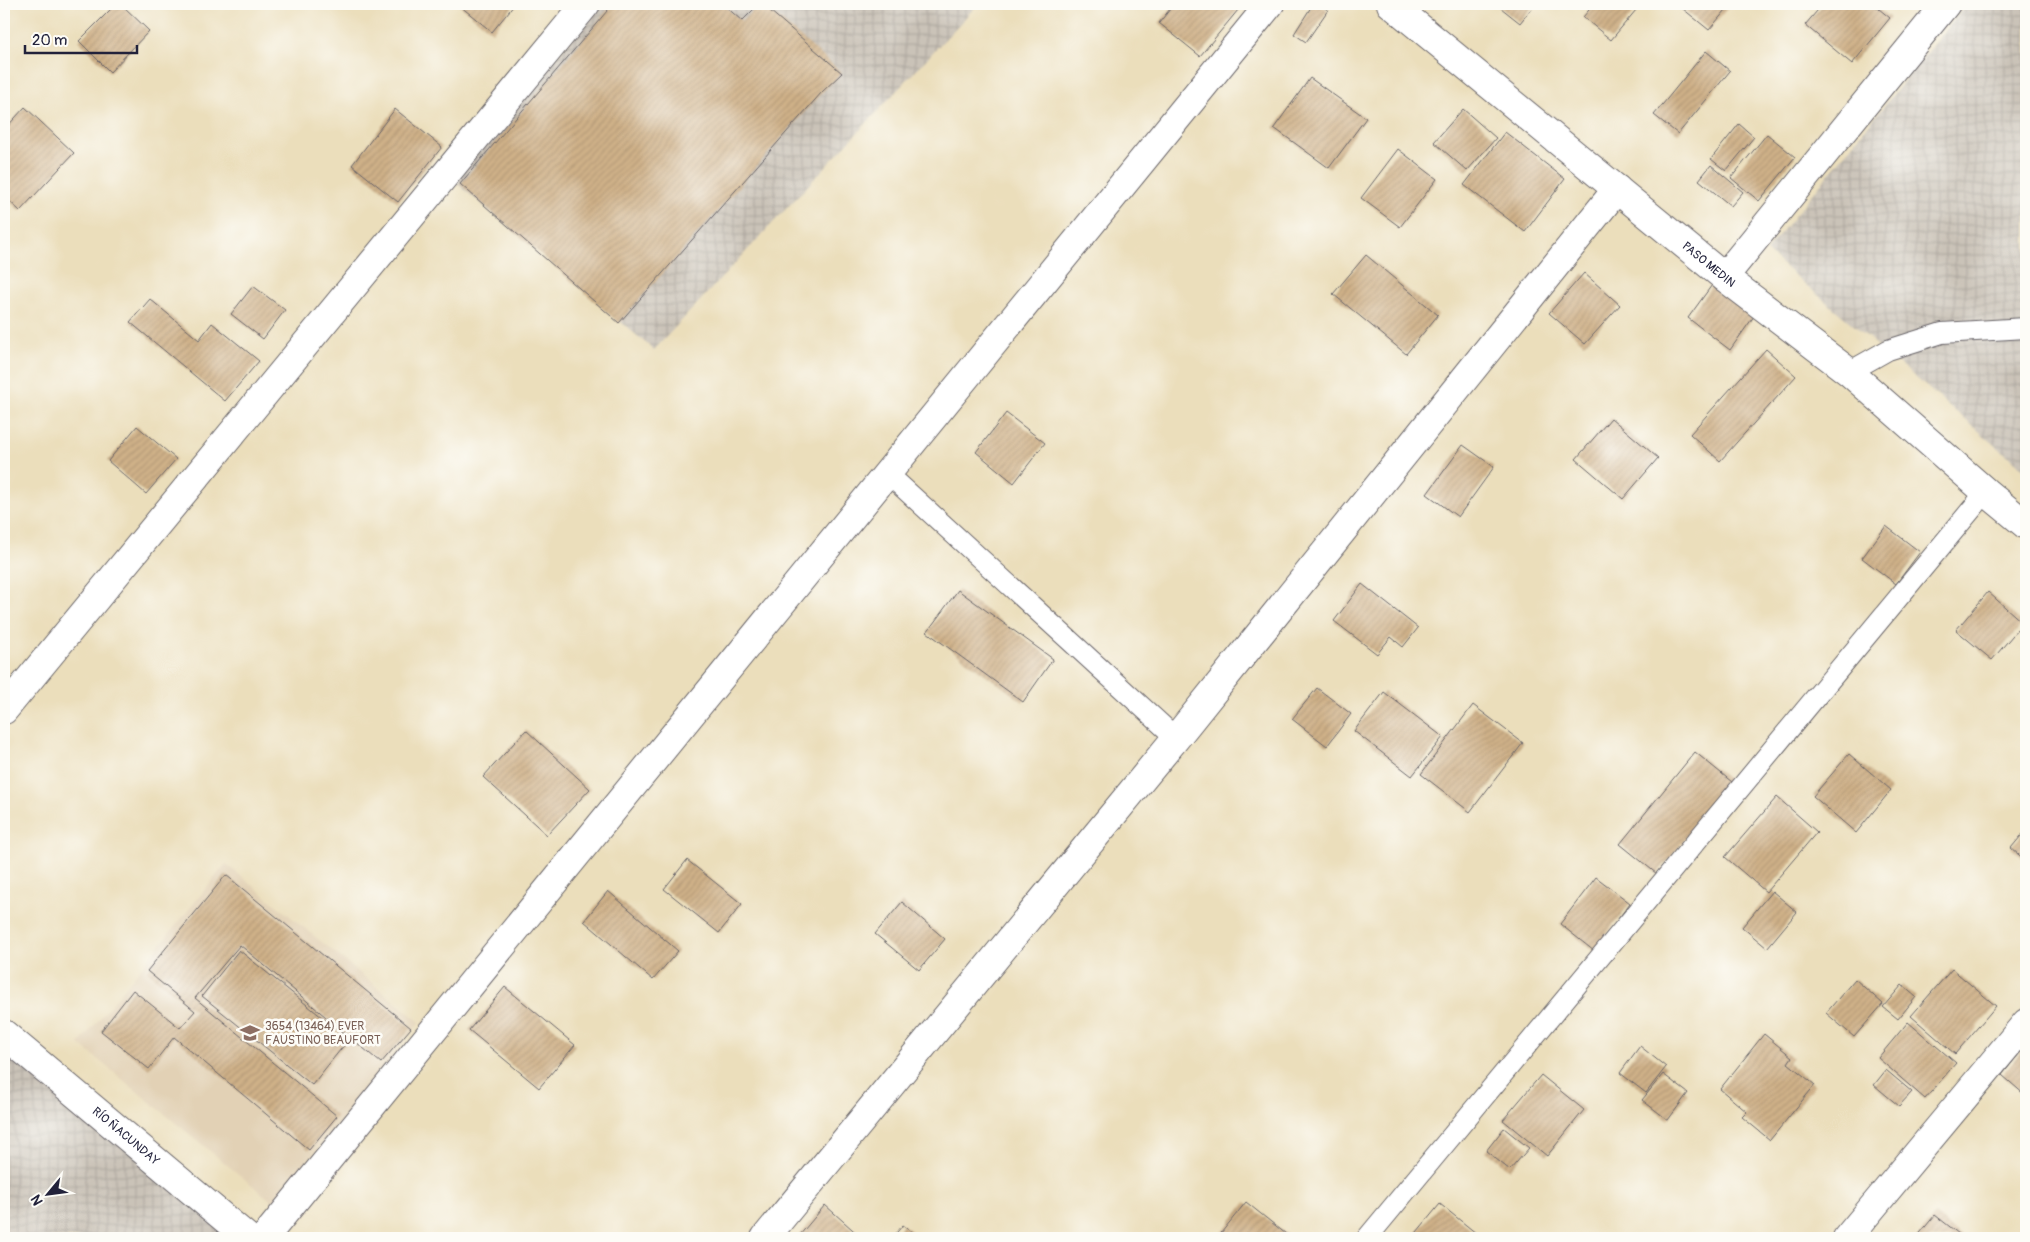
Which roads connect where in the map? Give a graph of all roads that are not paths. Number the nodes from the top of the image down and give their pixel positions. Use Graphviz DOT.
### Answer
graph roads {
  1 [pos="586,4"];
  2 [pos="1270,4"];
  3 [pos="1391,4"];
  4 [pos="1946,4"];
  5 [pos="1617,190"];
  6 [pos="1724,277"];
  7 [pos="2026,328"];
  8 [pos="1850,372"];
  9 [pos="887,473"];
  10 [pos="1986,492"];
  11 [pos="2026,525"];
  12 [pos="4,710"];
  13 [pos="1176,738"];
  14 [pos="2026,1023"];
  15 [pos="4,1034"];
  16 [pos="248,1238"];
  17 [pos="264,1238"];
  18 [pos="765,1238"];
  19 [pos="1367,1238"];
  20 [pos="1847,1238"];
  1 -- 12 [label="street"];
  2 -- 9 [label="street"];
  3 -- 5 [label="street, PASO MEDIN"];
  4 -- 6 [label="street"];
  5 -- 6 [label="street, PASO MEDIN"];
  5 -- 13 [label="street"];
  6 -- 8 [label="street, PASO MEDIN"];
  7 -- 8 [label="lane"];
  8 -- 10 [label="street, PASO MEDIN"];
  9 -- 13 [label="lane"];
  9 -- 17 [label="street"];
  10 -- 11 [label="street, PASO MEDIN"];
  10 -- 19 [label="lane"];
  13 -- 18 [label="street"];
  14 -- 20 [label="street"];
  15 -- 16 [label="street, RÍO ÑACUNDAY"];
}
